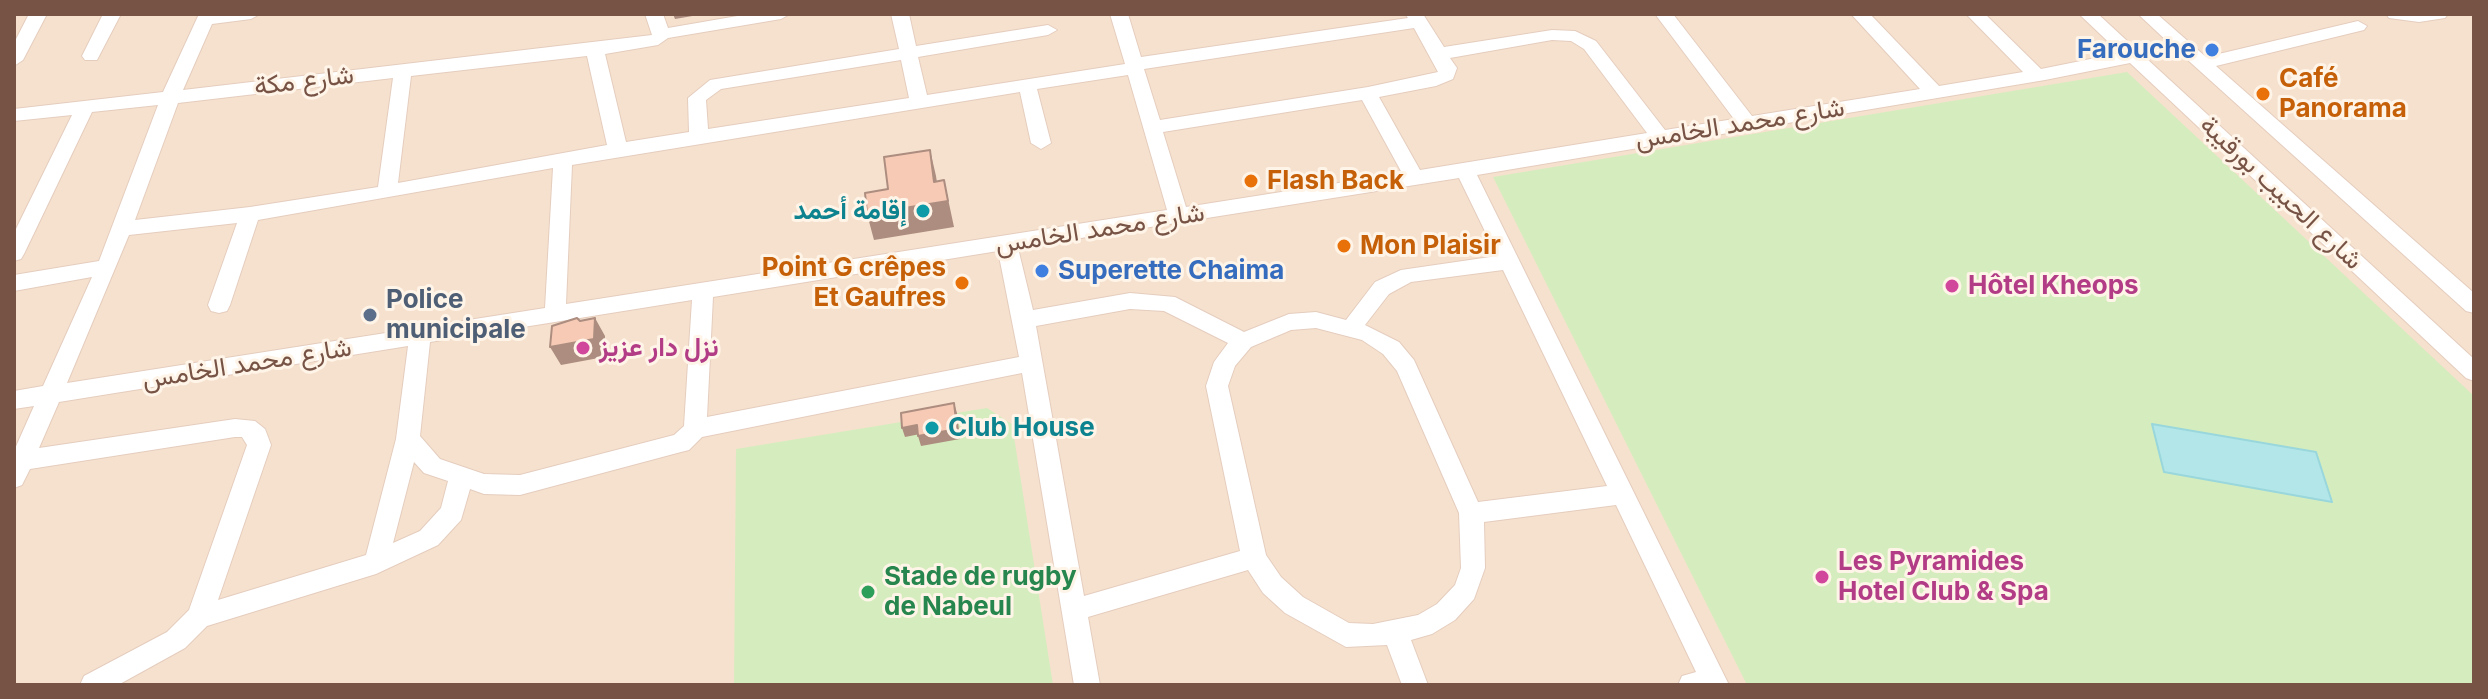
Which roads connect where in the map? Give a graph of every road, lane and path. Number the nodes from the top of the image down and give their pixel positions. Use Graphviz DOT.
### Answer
graph roads {
  1 [pos="38,14"];
  2 [pos="112,14"];
  3 [pos="251,14"];
  4 [pos="654,14"];
  5 [pos="781,14"];
  6 [pos="900,14"];
  7 [pos="1119,14"];
  8 [pos="1664,14"];
  9 [pos="1860,14"];
  10 [pos="1975,14"];
  11 [pos="2088,14"];
  12 [pos="2147,14"];
  13 [pos="2395,14"];
  14 [pos="2439,14"];
  15 [pos="206,17"];
  16 [pos="1416,18"];
  17 [pos="2358,26"];
  18 [pos="1048,30"];
  19 [pos="662,34"];
  20 [pos="2185,46"];
  21 [pos="595,50"];
  22 [pos="909,54"];
  23 [pos="1438,54"];
  24 [pos="91,56"];
  25 [pos="2134,57"];
  26 [pos="14,60"];
  27 [pos="2203,63"];
  28 [pos="1136,66"];
  29 [pos="403,69"];
  30 [pos="2037,75"];
  31 [pos="1027,85"];
  32 [pos="1934,92"];
  33 [pos="1368,93"];
  34 [pos="170,98"];
  35 [pos="919,102"];
  36 [pos="85,107"];
  37 [pos="14,115"];
  38 [pos="1747,123"];
  39 [pos="1154,127"];
  40 [pos="699,137"];
  41 [pos="1661,138"];
  42 [pos="1041,143"];
  43 [pos="618,150"];
  44 [pos="563,160"];
  45 [pos="1465,170"];
  46 [pos="1414,178"];
  47 [pos="387,192"];
  48 [pos="250,214"];
  49 [pos="1179,217"];
  50 [pos="122,229"];
  51 [pos="1007,244"];
  52 [pos="14,254"];
  53 [pos="1510,262"];
  54 [pos="107,267"];
  55 [pos="14,283"];
  56 [pos="703,292"];
  57 [pos="219,305"];
  58 [pos="2474,305"];
  59 [pos="555,315"];
  60 [pos="1024,320"];
  61 [pos="1353,328"];
  62 [pos="420,337"];
  63 [pos="1243,341"];
  64 [pos="1031,363"];
  65 [pos="2474,372"];
  66 [pos="54,393"];
  67 [pos="14,400"];
  68 [pos="695,429"];
  69 [pos="408,439"];
  70 [pos="19,469"];
  71 [pos="461,477"];
  72 [pos="1623,494"];
  73 [pos="1471,513"];
  74 [pos="1254,558"];
  75 [pos="376,563"];
  76 [pos="1074,610"];
  77 [pos="199,617"];
  78 [pos="1395,633"];
  79 [pos="1707,683"];
  80 [pos="93,685"];
  81 [pos="1087,685"];
  82 [pos="1415,685"];
  1 -- 26 [label="street"];
  2 -- 24 [label="street"];
  3 -- 15 [label="street"];
  4 -- 19 [label="street"];
  5 -- 19 [label="street, شارع مكة"];
  6 -- 22 [label="street"];
  7 -- 28 [label="street"];
  8 -- 38 [label="street"];
  9 -- 32 [label="street"];
  10 -- 30 [label="street"];
  11 -- 25 [label="street, شارع الحبيب بورقيبة"];
  12 -- 20 [label="street, شارع الحبيب بورقيبة"];
  13 -- 14 [label="street"];
  15 -- 34 [label="street"];
  16 -- 23 [label="street"];
  16 -- 28 [label="street"];
  17 -- 27 [label="street"];
  18 -- 22 [label="street"];
  19 -- 21 [label="street, شارع مكة"];
  20 -- 25 [label="street, شارع محمد الخامس"];
  20 -- 27 [label="street, شارع الحبيب بورقيبة"];
  21 -- 29 [label="street, شارع مكة"];
  21 -- 43 [label="street"];
  22 -- 35 [label="street"];
  22 -- 40 [label="street"];
  23 -- 33 [label="street"];
  23 -- 41 [label="street"];
  25 -- 30 [label="street, شارع محمد الخامس"];
  25 -- 65 [label="street, شارع الحبيب بورقيبة"];
  27 -- 58 [label="street, شارع الحبيب بورقيبة"];
  28 -- 31 [label="street"];
  28 -- 39 [label="street"];
  29 -- 34 [label="street, شارع مكة"];
  29 -- 47 [label="street"];
  30 -- 32 [label="street, شارع محمد الخامس"];
  31 -- 35 [label="street"];
  31 -- 42 [label="street"];
  32 -- 38 [label="street, شارع محمد الخامس"];
  33 -- 39 [label="street"];
  33 -- 46 [label="street"];
  34 -- 36 [label="street, شارع مكة"];
  34 -- 50 [label="street"];
  35 -- 40 [label="street"];
  36 -- 37 [label="street, شارع مكة"];
  36 -- 52 [label="street"];
  38 -- 41 [label="street, شارع محمد الخامس"];
  39 -- 49 [label="street"];
  40 -- 43 [label="street"];
  41 -- 45 [label="street, شارع محمد الخامس"];
  43 -- 44 [label="street"];
  44 -- 47 [label="street"];
  44 -- 59 [label="street"];
  45 -- 46 [label="street, شارع محمد الخامس"];
  45 -- 53 [label="street"];
  46 -- 49 [label="street, شارع محمد الخامس"];
  47 -- 48 [label="street"];
  48 -- 50 [label="street"];
  48 -- 57 [label="street"];
  49 -- 51 [label="street, شارع محمد الخامس"];
  50 -- 54 [label="street"];
  51 -- 56 [label="street, شارع محمد الخامس"];
  51 -- 60 [label="street"];
  53 -- 61 [label="street"];
  53 -- 72 [label="street"];
  54 -- 55 [label="street"];
  54 -- 66 [label="street"];
  56 -- 59 [label="street, شارع محمد الخامس"];
  56 -- 68 [label="street"];
  59 -- 62 [label="street, شارع محمد الخامس"];
  60 -- 63 [label="street"];
  60 -- 64 [label="street"];
  61 -- 63 [label="street"];
  61 -- 73 [label="street"];
  62 -- 66 [label="street, شارع محمد الخامس"];
  62 -- 69 [label="street"];
  63 -- 74 [label="street"];
  64 -- 68 [label="street"];
  64 -- 76 [label="street"];
  66 -- 67 [label="street, شارع محمد الخامس"];
  66 -- 70 [label="street"];
  68 -- 71 [label="street"];
  69 -- 71 [label="street"];
  69 -- 75 [label="street"];
  70 -- 77 [label="street"];
  71 -- 75 [label="street"];
  72 -- 73 [label="street"];
  72 -- 79 [label="street"];
  73 -- 78 [label="street"];
  74 -- 76 [label="street"];
  74 -- 78 [label="street"];
  75 -- 77 [label="street"];
  76 -- 81 [label="street"];
  77 -- 80 [label="street"];
  78 -- 82 [label="street"];
}
